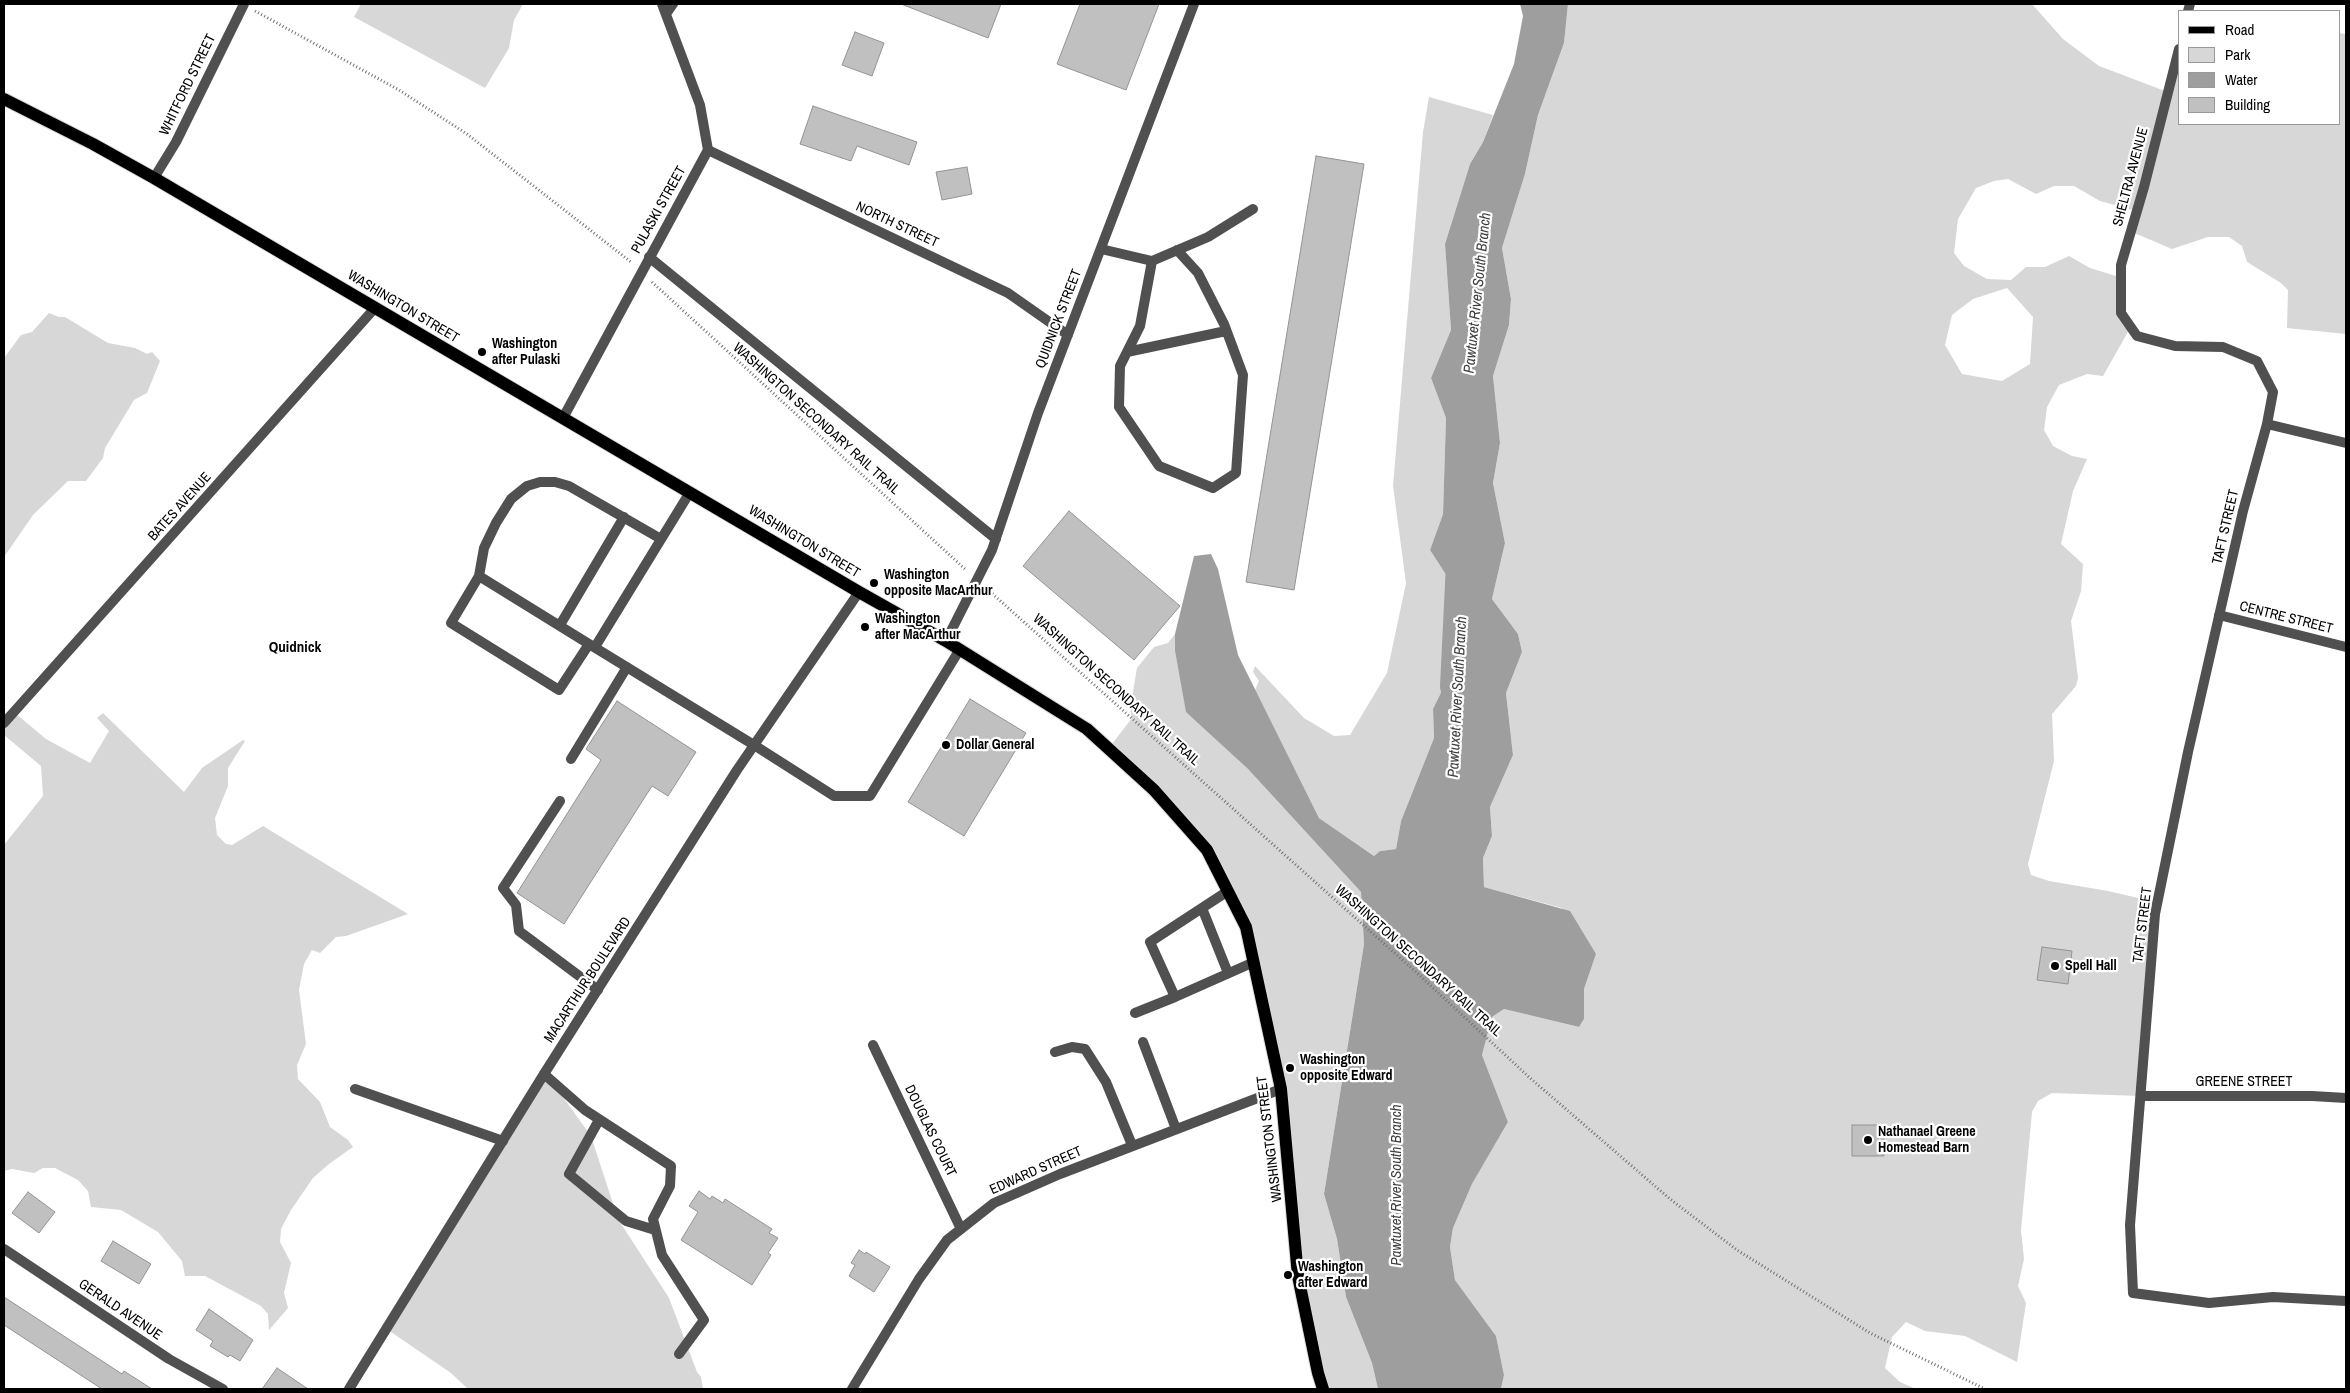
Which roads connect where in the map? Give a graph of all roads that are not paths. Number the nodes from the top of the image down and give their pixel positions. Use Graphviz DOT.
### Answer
graph roads {
  1 [pos="662,4"];
  2 [pos="674,4"];
  3 [pos="1194,4"];
  4 [pos="243,5"];
  5 [pos="666,14"];
  6 [pos="2178,53"];
  7 [pos="4,99"];
  8 [pos="708,150"];
  9 [pos="154,178"];
  10 [pos="1253,208"];
  11 [pos="1101,249"];
  12 [pos="1177,250"];
  13 [pos="649,256"];
  14 [pos="1152,261"];
  15 [pos="374,309"];
  16 [pos="1226,331"];
  17 [pos="1068,335"];
  18 [pos="1127,352"];
  19 [pos="2256,361"];
  20 [pos="563,418"];
  21 [pos="2267,424"];
  22 [pos="2346,443"];
  23 [pos="690,492"];
  24 [pos="624,517"];
  25 [pos="661,539"];
  26 [pos="996,539"];
  27 [pos="480,576"];
  28 [pos="859,592"];
  29 [pos="2219,615"];
  30 [pos="560,626"];
  31 [pos="946,640"];
  32 [pos="592,646"];
  33 [pos="2346,647"];
  34 [pos="960,649"];
  35 [pos="627,667"];
  36 [pos="4,723"];
  37 [pos="754,745"];
  38 [pos="571,759"];
  39 [pos="560,801"];
  40 [pos="1228,891"];
  41 [pos="1202,908"];
  42 [pos="1254,962"];
  43 [pos="1228,973"];
  44 [pos="598,990"];
  45 [pos="1174,997"];
  46 [pos="1135,1013"];
  47 [pos="1143,1042"];
  48 [pos="873,1045"];
  49 [pos="1055,1052"];
  50 [pos="544,1074"];
  51 [pos="1281,1089"];
  52 [pos="355,1090"];
  53 [pos="2141,1096"];
  54 [pos="2346,1098"];
  55 [pos="600,1120"];
  56 [pos="1176,1129"];
  57 [pos="503,1141"];
  58 [pos="1132,1146"];
  59 [pos="961,1228"];
  60 [pos="656,1230"];
  61 [pos="4,1249"];
  62 [pos="2346,1301"];
  63 [pos="679,1354"];
  64 [pos="223,1389"];
  65 [pos="349,1389"];
  66 [pos="852,1389"];
  67 [pos="1323,1389"];
  1 -- 5 [label="street"];
  2 -- 5 [label="street"];
  3 -- 11 [label="street, QUIDNICK STREET"];
  4 -- 9 [label="street, WHITFORD STREET"];
  5 -- 8 [label="street"];
  6 -- 19 [label="street, SHELTRA AVENUE"];
  7 -- 9 [label="main road, WASHINGTON STREET"];
  8 -- 13 [label="street, PULASKI STREET"];
  8 -- 17 [label="street, NORTH STREET"];
  9 -- 15 [label="main road, WASHINGTON STREET"];
  10 -- 12 [label="street"];
  11 -- 14 [label="street"];
  11 -- 17 [label="street, QUIDNICK STREET"];
  12 -- 14 [label="street"];
  12 -- 16 [label="street"];
  13 -- 20 [label="street, PULASKI STREET"];
  13 -- 26 [label="street"];
  14 -- 18 [label="street"];
  15 -- 20 [label="main road, WASHINGTON STREET"];
  15 -- 36 [label="street, BATES AVENUE"];
  16 -- 18 [label="street"];
  16 -- 18 [label="street"];
  17 -- 26 [label="street, QUIDNICK STREET"];
  19 -- 21 [label="street, TAFT STREET"];
  20 -- 23 [label="main road, WASHINGTON STREET"];
  21 -- 22 [label="street"];
  21 -- 29 [label="street, TAFT STREET"];
  23 -- 25 [label="street"];
  23 -- 28 [label="main road, WASHINGTON STREET"];
  24 -- 25 [label="street"];
  24 -- 27 [label="street"];
  24 -- 30 [label="street"];
  25 -- 32 [label="street"];
  26 -- 31 [label="street, QUIDNICK STREET"];
  27 -- 30 [label="street"];
  27 -- 32 [label="street"];
  28 -- 31 [label="main road, WASHINGTON STREET"];
  28 -- 37 [label="street, MACARTHUR BOULEVARD"];
  29 -- 33 [label="street, CENTRE STREET"];
  29 -- 53 [label="street, TAFT STREET"];
  30 -- 32 [label="street"];
  31 -- 34 [label="main road, WASHINGTON STREET"];
  32 -- 35 [label="street"];
  34 -- 37 [label="street"];
  34 -- 40 [label="main road, WASHINGTON STREET"];
  35 -- 37 [label="street"];
  35 -- 38 [label="street"];
  37 -- 44 [label="street, MACARTHUR BOULEVARD"];
  39 -- 44 [label="street"];
  40 -- 41 [label="street"];
  40 -- 42 [label="main road, WASHINGTON STREET"];
  41 -- 43 [label="street"];
  41 -- 45 [label="street"];
  42 -- 43 [label="street"];
  42 -- 51 [label="main road, WASHINGTON STREET"];
  43 -- 45 [label="street"];
  44 -- 50 [label="street, MACARTHUR BOULEVARD"];
  45 -- 46 [label="street"];
  47 -- 56 [label="street"];
  48 -- 59 [label="street, DOUGLAS COURT"];
  49 -- 58 [label="street"];
  50 -- 55 [label="street"];
  50 -- 57 [label="street, MACARTHUR BOULEVARD"];
  51 -- 56 [label="street, EDWARD STREET"];
  51 -- 67 [label="main road, WASHINGTON STREET"];
  52 -- 57 [label="street"];
  53 -- 54 [label="street, GREENE STREET"];
  53 -- 62 [label="street, TAFT STREET"];
  55 -- 60 [label="street"];
  55 -- 60 [label="street"];
  56 -- 58 [label="street, EDWARD STREET"];
  57 -- 65 [label="street, MACARTHUR BOULEVARD"];
  58 -- 59 [label="street, EDWARD STREET"];
  59 -- 66 [label="street, EDWARD STREET"];
  60 -- 63 [label="street"];
  61 -- 64 [label="street, GERALD AVENUE"];
}
